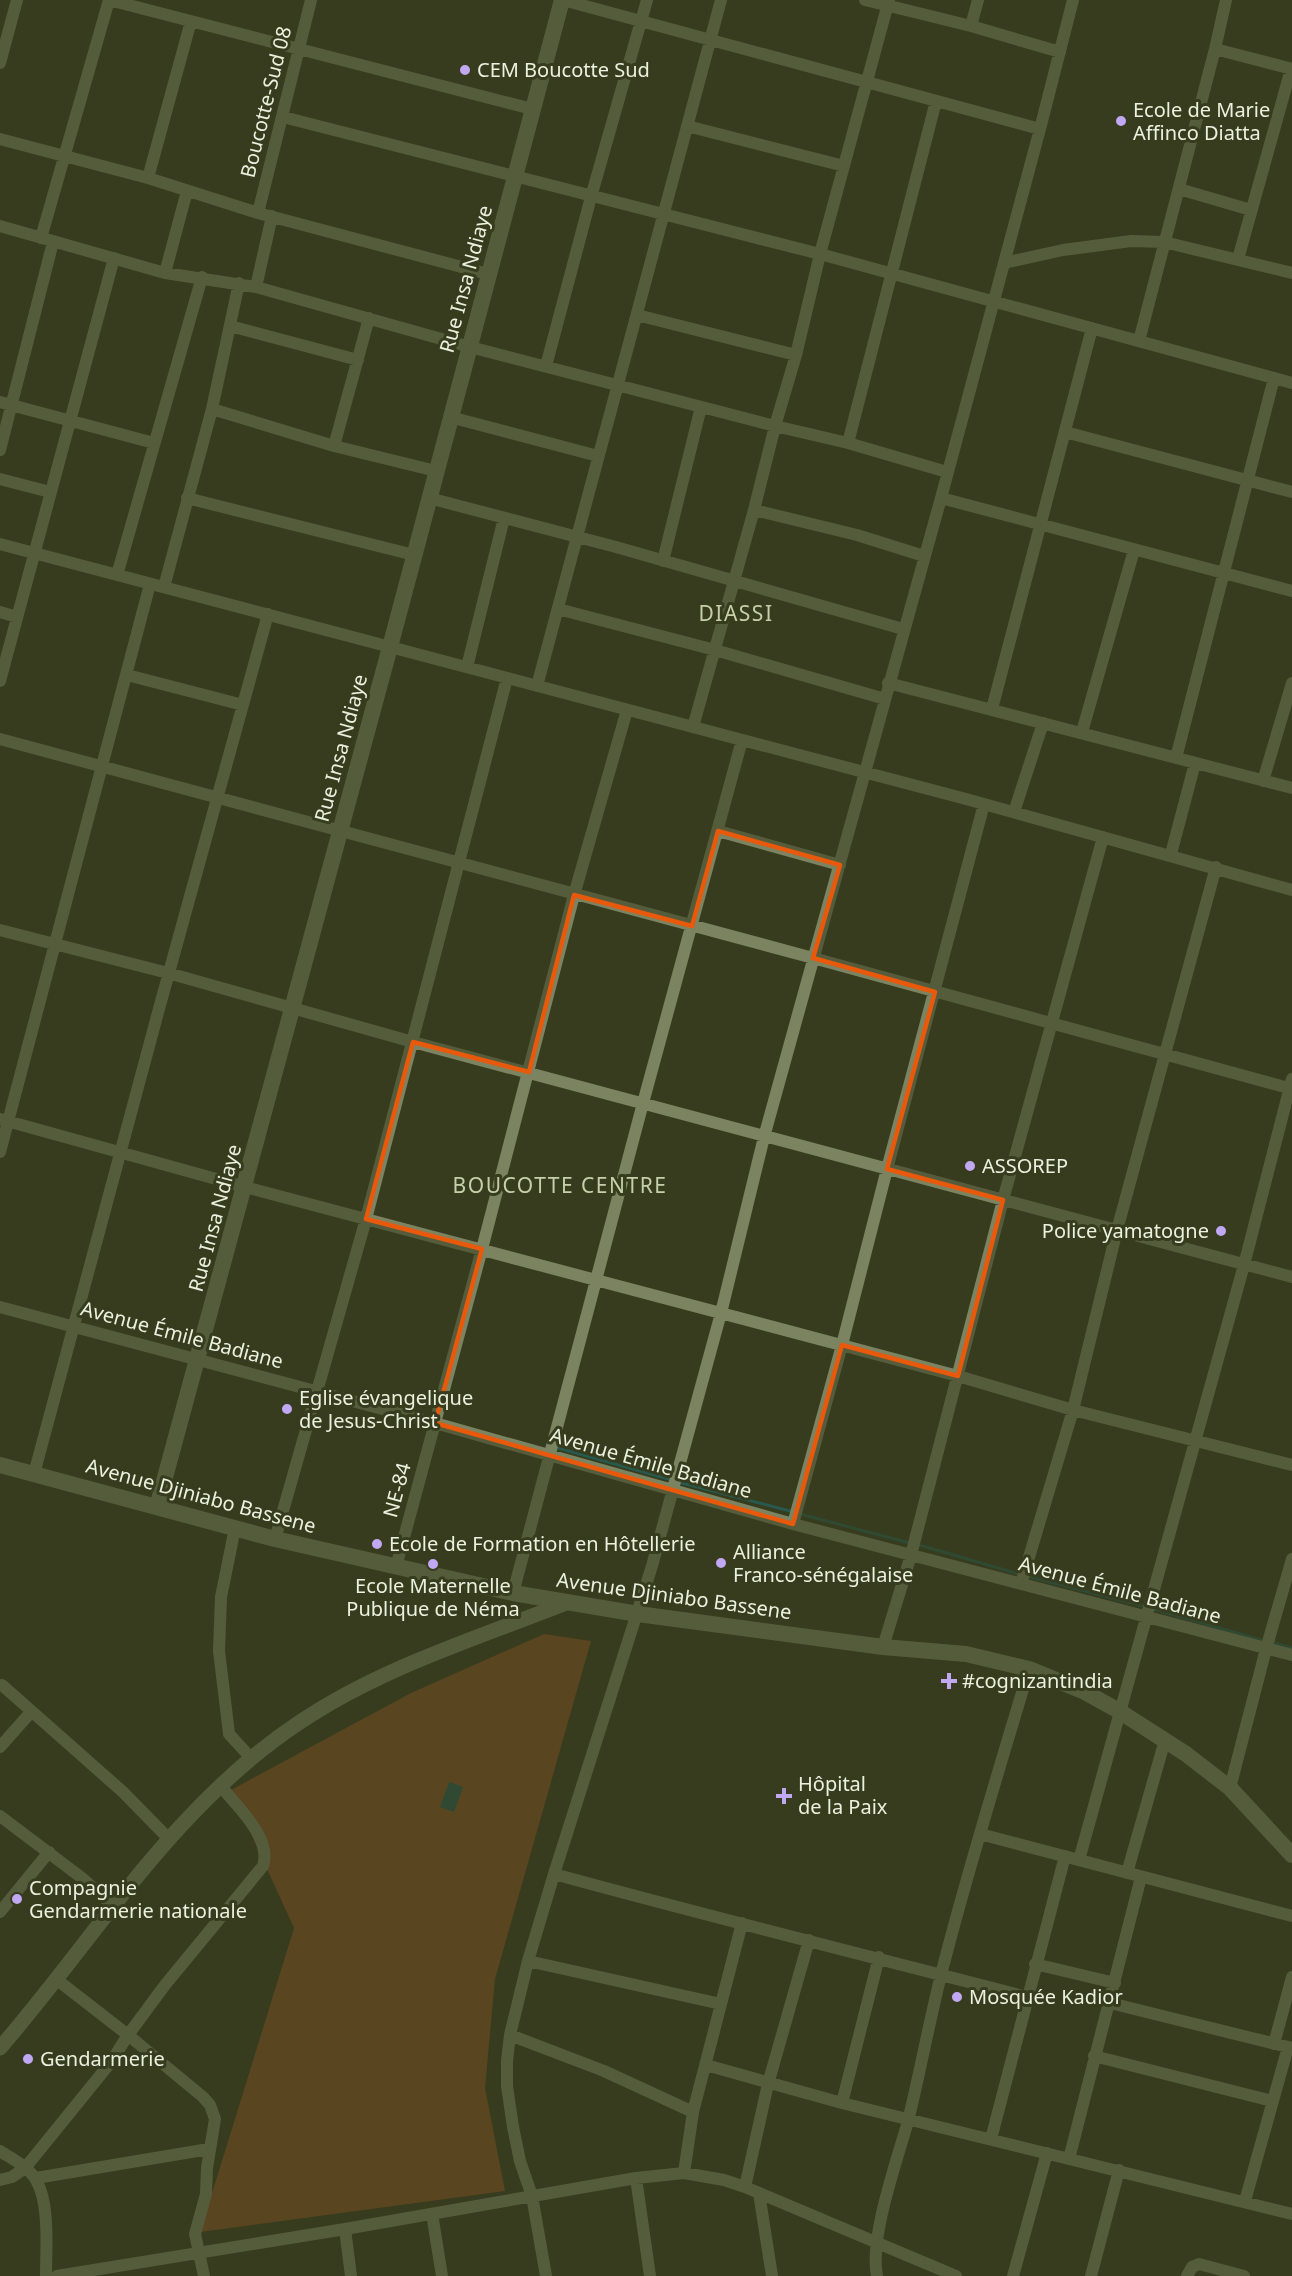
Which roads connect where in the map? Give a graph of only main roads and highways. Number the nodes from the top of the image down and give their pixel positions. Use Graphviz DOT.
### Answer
graph roads {
  1 [pos="562,0"];
  2 [pos="0,1466"];
  3 [pos="158,1507"];
  4 [pos="1292,1855"];
  1 -- 3 [label="main road, Rue Insa Ndiaye"];
  2 -- 3 [label="main road, Avenue Djiniabo Bassene"];
  3 -- 4 [label="main road, Avenue Djiniabo Bassene"];
}
